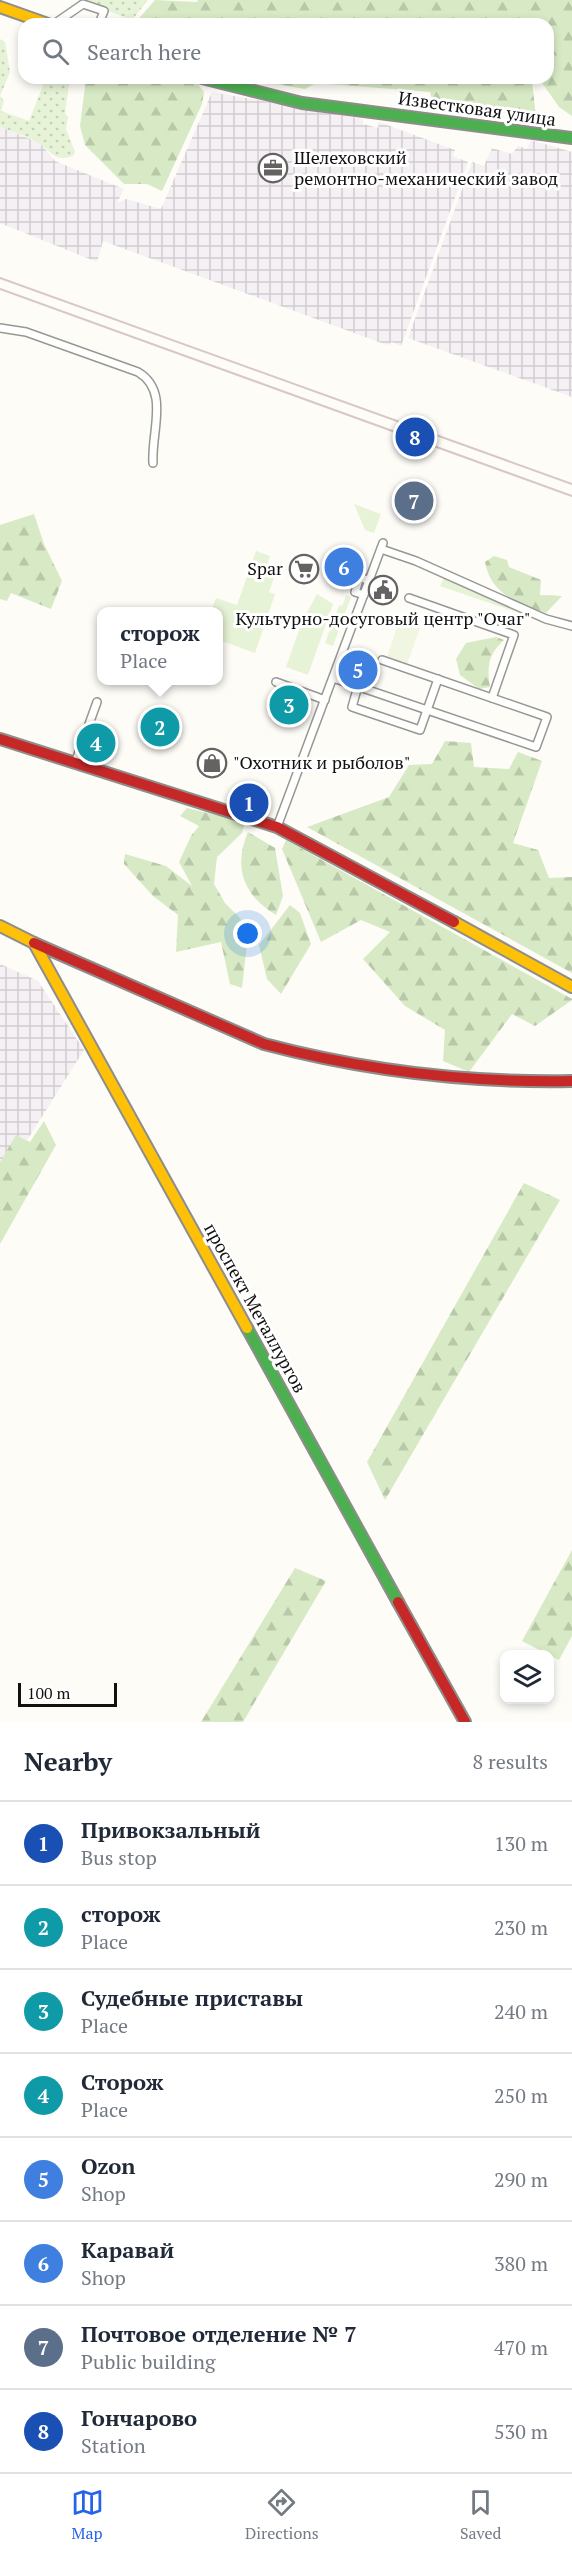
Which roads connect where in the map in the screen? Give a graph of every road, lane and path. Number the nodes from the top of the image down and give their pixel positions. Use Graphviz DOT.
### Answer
graph roads {
  1 [pos="0,7"];
  2 [pos="31,18"];
  3 [pos="63,18"];
  4 [pos="101,18"];
  5 [pos="226,84"];
  6 [pos="572,138"];
  7 [pos="0,328"];
  8 [pos="153,463"];
  9 [pos="409,598"];
  10 [pos="572,626"];
  11 [pos="382,660"];
  12 [pos="333,678"];
  13 [pos="438,679"];
  14 [pos="276,682"];
  15 [pos="357,686"];
  16 [pos="492,698"];
  17 [pos="325,700"];
  18 [pos="97,702"];
  19 [pos="428,709"];
  20 [pos="0,739"];
  21 [pos="75,763"];
  22 [pos="277,827"];
  23 [pos="0,926"];
  24 [pos="34,943"];
  25 [pos="572,987"];
  26 [pos="572,1081"];
  27 [pos="465,1722"];
  1 -- 2 [label="street"];
  3 -- 4 [label="street"];
  5 -- 6 [label="street, Известковая улица"];
  7 -- 8 [label="street"];
  9 -- 16 [label="street"];
  10 -- 12 [label="street"];
  11 -- 13 [label="street"];
  12 -- 15 [label="street"];
  12 -- 17 [label="street"];
  13 -- 16 [label="street"];
  13 -- 19 [label="street"];
  14 -- 17 [label="street"];
  15 -- 19 [label="street"];
  15 -- 19 [label="street"];
  16 -- 19 [label="street"];
  17 -- 22 [label="street"];
  18 -- 21 [label="street"];
  20 -- 21 [label="street"];
  21 -- 22 [label="street"];
  22 -- 25 [label="street"];
  23 -- 24 [label="street"];
  24 -- 26 [label="street"];
  24 -- 27 [label="street, проспект Металлургов"];
}
